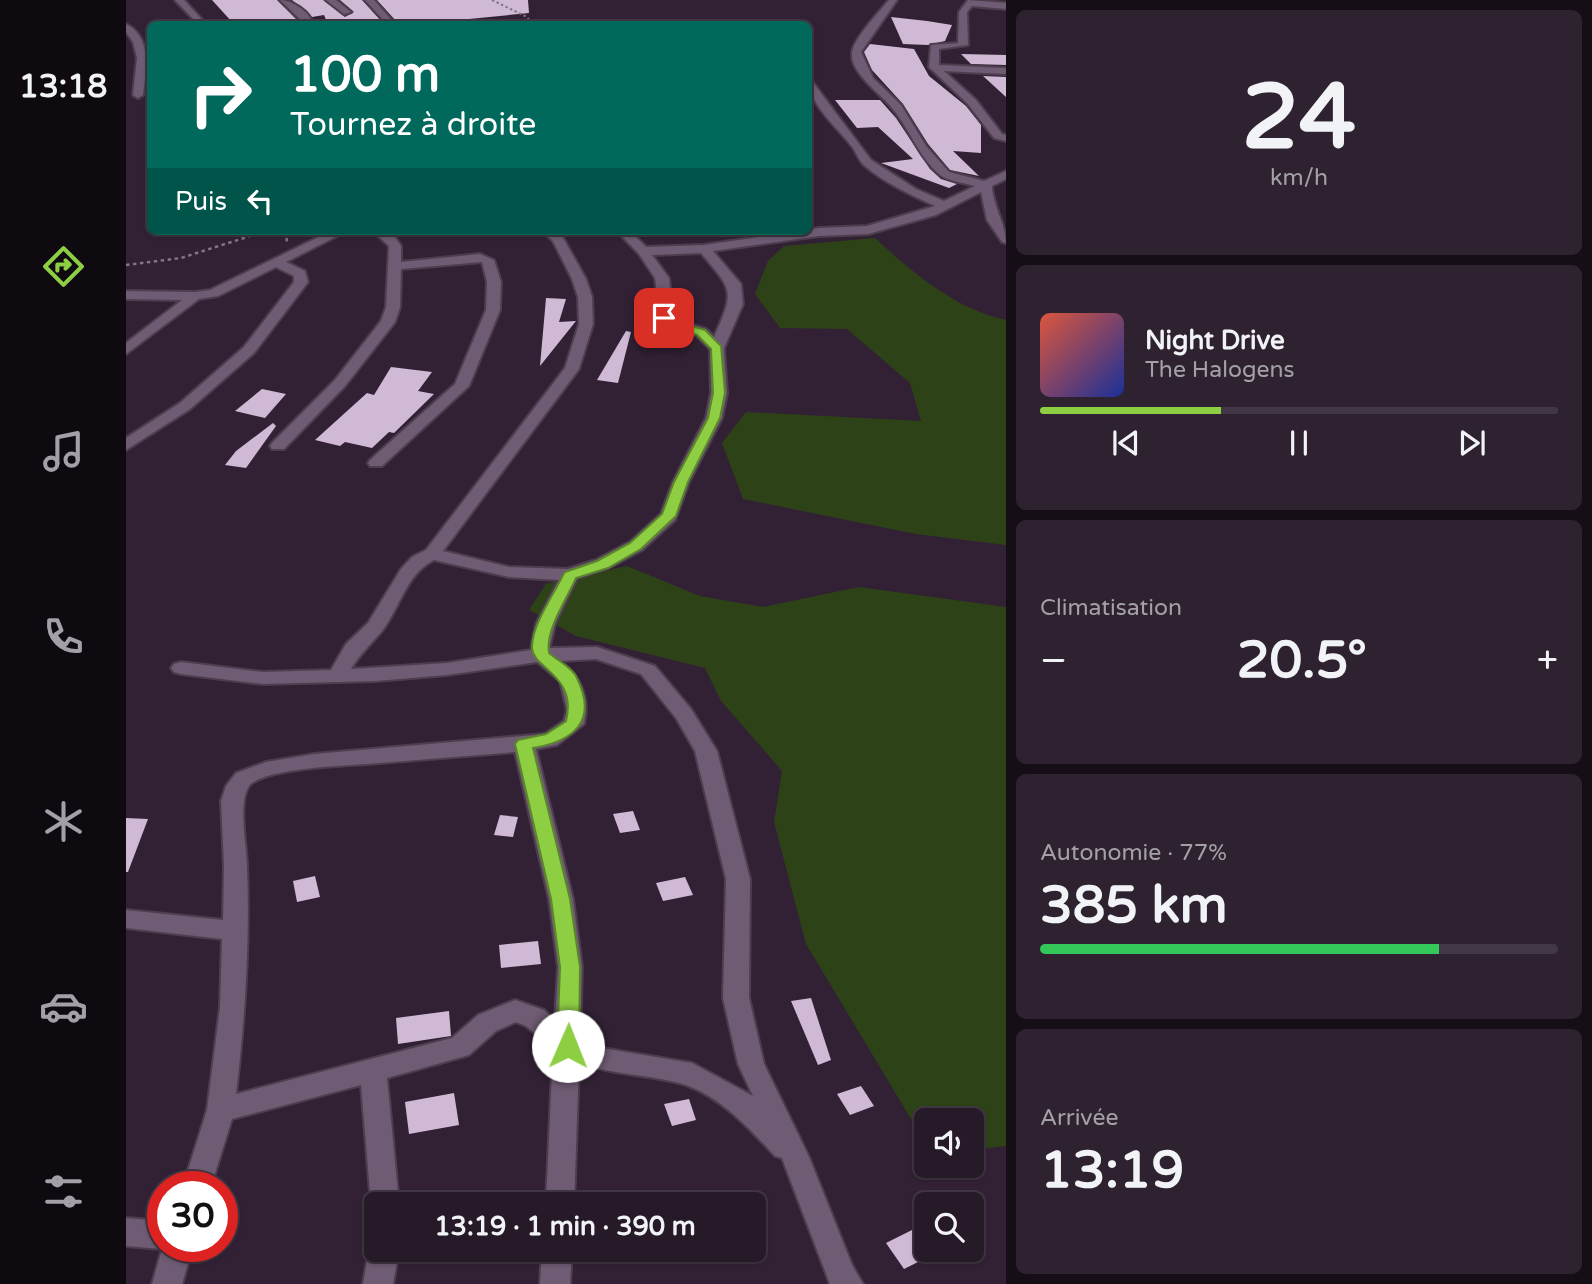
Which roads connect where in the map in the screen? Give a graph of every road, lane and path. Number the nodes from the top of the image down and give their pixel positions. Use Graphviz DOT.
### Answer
graph roads {
  1 [pos="179,0"];
  2 [pos="284,0"];
  3 [pos="330,0"];
  4 [pos="369,0"];
  5 [pos="492,0"];
  6 [pos="893,0"];
  7 [pos="971,1"];
  8 [pos="1006,6"];
  9 [pos="347,12"];
  10 [pos="199,21"];
  11 [pos="308,21"];
  12 [pos="388,21"];
  13 [pos="531,21"];
  14 [pos="126,27"];
  15 [pos="935,68"];
  16 [pos="1006,71"];
  17 [pos="812,85"];
  18 [pos="147,94"];
  19 [pos="138,95"];
  20 [pos="126,96"];
  21 [pos="1006,138"];
  22 [pos="1006,174"];
  23 [pos="986,186"];
  24 [pos="945,206"];
  25 [pos="812,233"];
  26 [pos="253,235"];
  27 [pos="332,235"];
  28 [pos="386,235"];
  29 [pos="553,235"];
  30 [pos="627,235"];
  31 [pos="799,235"];
  32 [pos="1006,239"];
  33 [pos="704,249"];
  34 [pos="643,251"];
  35 [pos="275,262"];
  36 [pos="126,265"];
  37 [pos="396,266"];
  38 [pos="126,295"];
  39 [pos="195,296"];
  40 [pos="717,348"];
  41 [pos="126,351"];
  42 [pos="126,445"];
  43 [pos="278,446"];
  44 [pos="376,463"];
  45 [pos="432,554"];
  46 [pos="570,575"];
  47 [pos="541,655"];
  48 [pos="181,668"];
  49 [pos="337,676"];
  50 [pos="524,744"];
  51 [pos="126,919"];
  52 [pos="235,931"];
  53 [pos="568,1046"];
  54 [pos="373,1070"];
  55 [pos="221,1110"];
  56 [pos="795,1157"];
  57 [pos="202,1171"];
  58 [pos="384,1192"];
  59 [pos="561,1192"];
  60 [pos="126,1232"];
  61 [pos="147,1234"];
  62 [pos="173,1262"];
  63 [pos="382,1262"];
  64 [pos="556,1262"];
  65 [pos="167,1284"];
  66 [pos="378,1284"];
  67 [pos="555,1284"];
  68 [pos="848,1284"];
  1 -- 10 [label="street"];
  2 -- 11 [label="street"];
  3 -- 9 [label="street"];
  4 -- 12 [label="street"];
  5 -- 13 [label="path"];
  6 -- 23 [label="street"];
  7 -- 8 [label="street"];
  7 -- 15 [label="street"];
  14 -- 19 [label="street"];
  15 -- 16 [label="street"];
  15 -- 21 [label="street"];
  17 -- 24 [label="street"];
  18 -- 19 [label="street"];
  19 -- 20 [label="street"];
  22 -- 23 [label="street"];
  23 -- 24 [label="street"];
  23 -- 32 [label="street"];
  24 -- 25 [label="street"];
  26 -- 36 [label="path"];
  27 -- 35 [label="street"];
  28 -- 37 [label="street"];
  29 -- 45 [label="street"];
  30 -- 34 [label="street"];
  31 -- 33 [label="street"];
  33 -- 34 [label="street"];
  33 -- 40 [label="street"];
  34 -- 40 [label="street"];
  35 -- 39 [label="street"];
  35 -- 42 [label="street"];
  37 -- 43 [label="street"];
  37 -- 44 [label="street"];
  38 -- 39 [label="street"];
  39 -- 41 [label="street"];
  40 -- 46 [label="street"];
  45 -- 46 [label="street"];
  45 -- 49 [label="street"];
  46 -- 47 [label="street"];
  47 -- 49 [label="street"];
  47 -- 50 [label="street"];
  47 -- 56 [label="street"];
  48 -- 49 [label="street"];
  50 -- 52 [label="street"];
  50 -- 53 [label="street"];
  51 -- 52 [label="street"];
  52 -- 55 [label="street"];
  53 -- 54 [label="street"];
  53 -- 56 [label="street"];
  53 -- 59 [label="street"];
  54 -- 55 [label="street"];
  54 -- 58 [label="street"];
  55 -- 57 [label="street"];
  56 -- 68 [label="street"];
  60 -- 61 [label="street"];
  62 -- 65 [label="street"];
  63 -- 66 [label="street"];
  64 -- 67 [label="street"];
}
